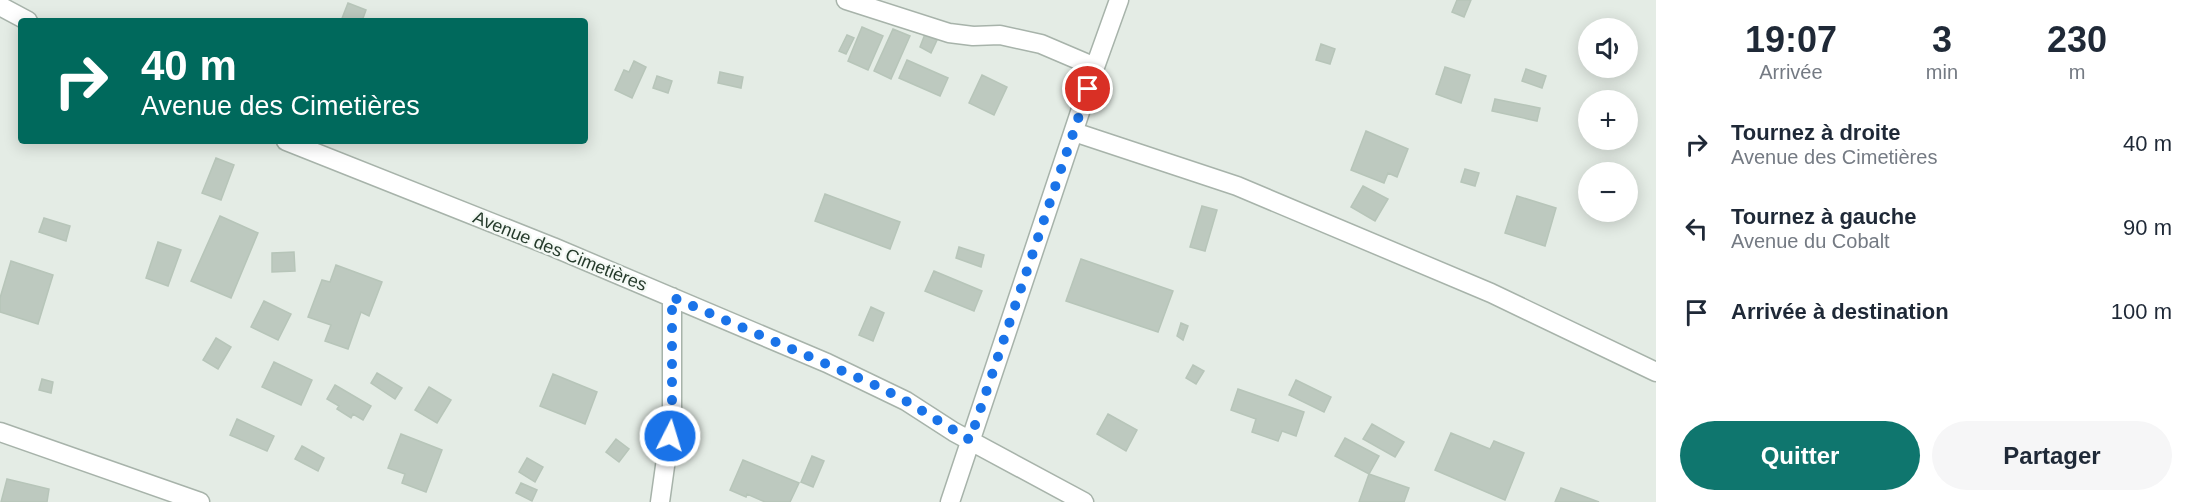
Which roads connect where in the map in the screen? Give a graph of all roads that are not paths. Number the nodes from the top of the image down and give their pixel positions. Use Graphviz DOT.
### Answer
graph roads {
  1 [pos="846,0"];
  2 [pos="1119,0"];
  3 [pos="0,6"];
  4 [pos="22,18"];
  5 [pos="1095,67"];
  6 [pos="1074,132"];
  7 [pos="294,144"];
  8 [pos="672,297"];
  9 [pos="1656,372"];
  10 [pos="0,432"];
  11 [pos="970,440"];
  12 [pos="200,502"];
  13 [pos="660,502"];
  14 [pos="950,502"];
  15 [pos="1084,502"];
  1 -- 5 [label="street"];
  2 -- 5 [label="street"];
  3 -- 4 [label="street"];
  5 -- 6 [label="street"];
  6 -- 9 [label="street"];
  6 -- 11 [label="street"];
  7 -- 8 [label="street, Avenue des Cimetières"];
  8 -- 11 [label="street, Avenue des Cimetières"];
  8 -- 13 [label="street"];
  10 -- 12 [label="street"];
  11 -- 14 [label="street"];
  11 -- 15 [label="street, Avenue des Cimetières"];
}
